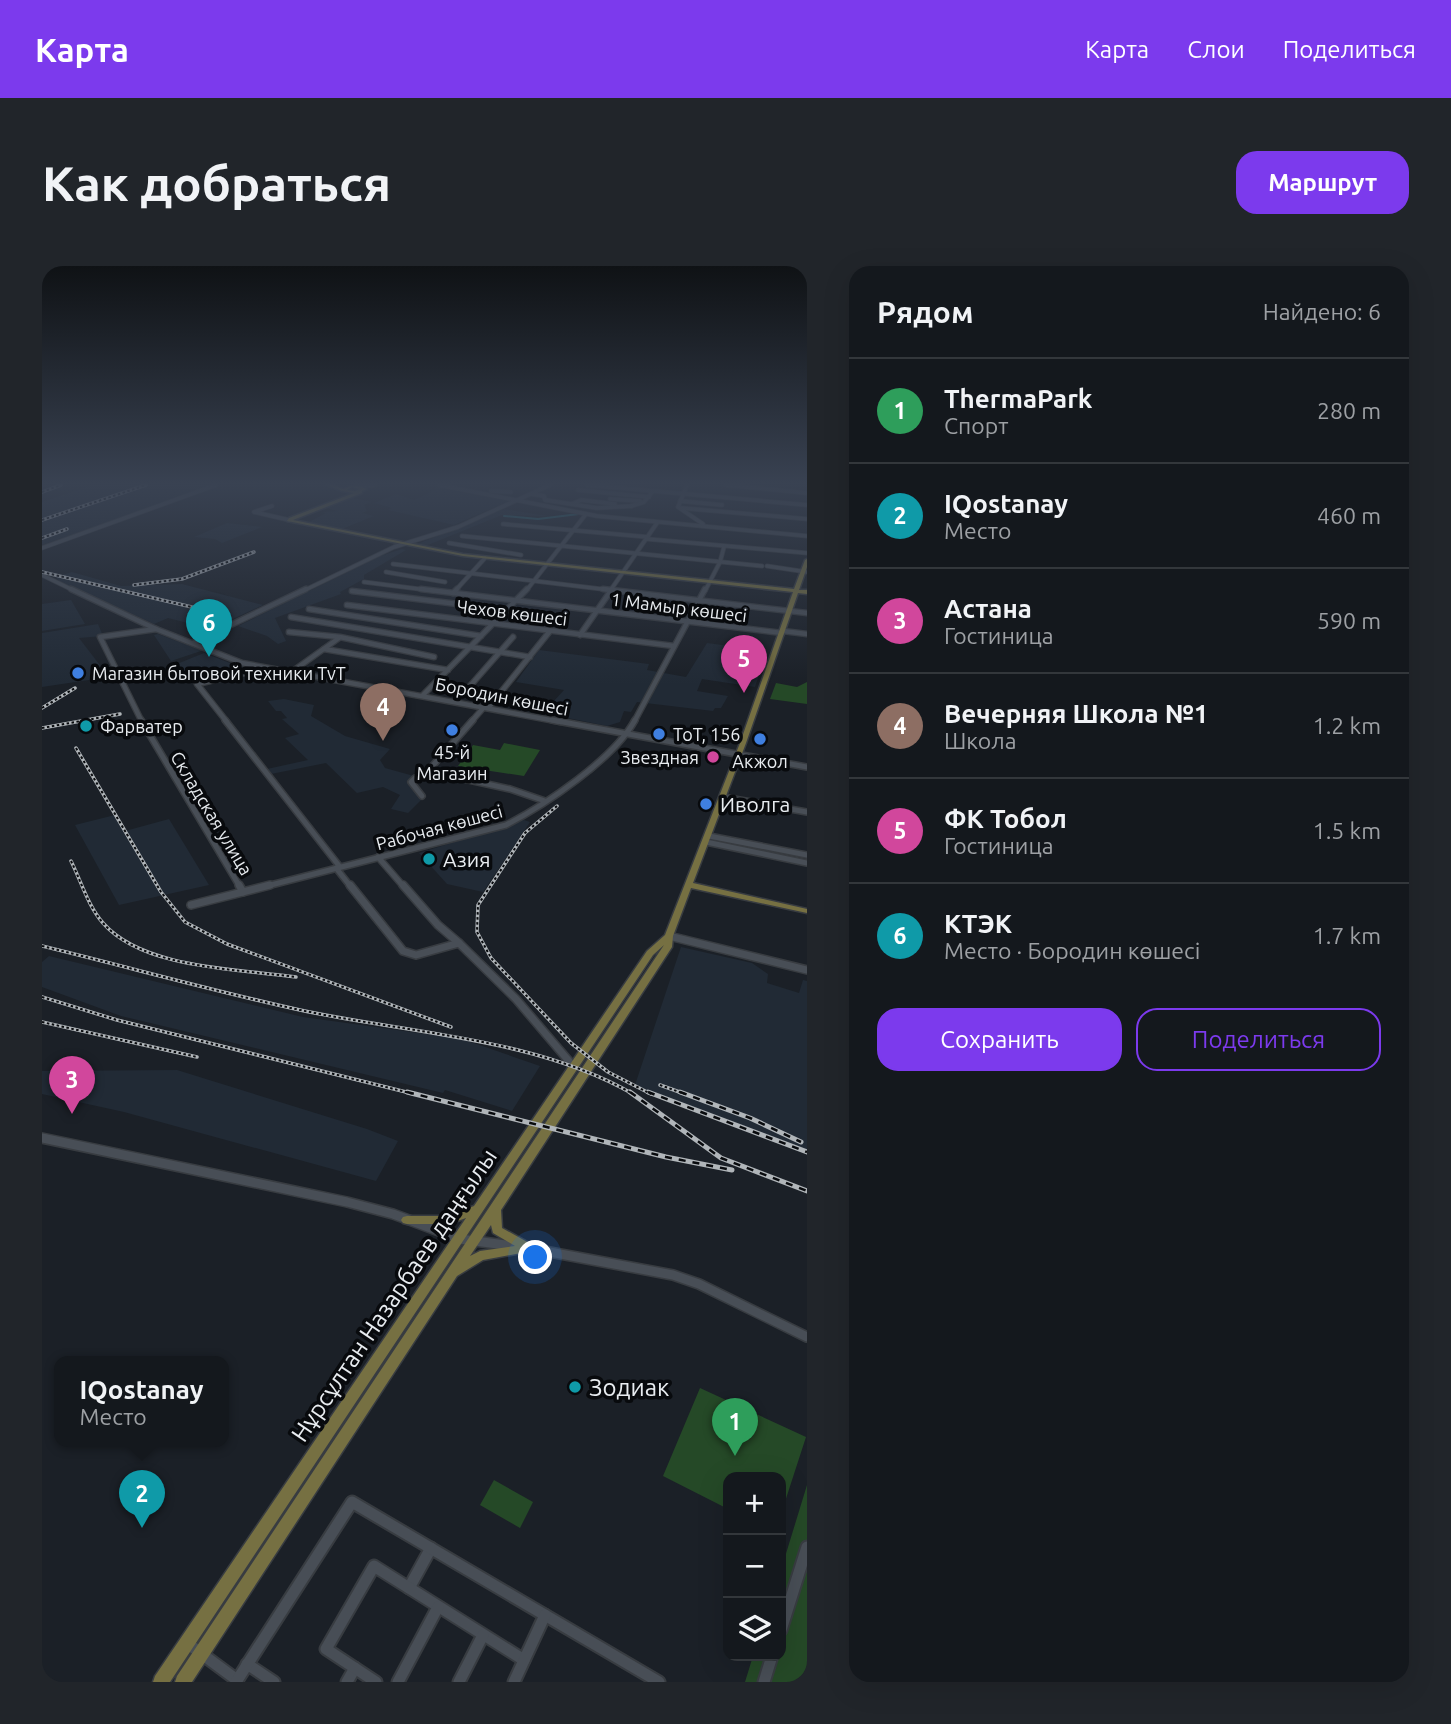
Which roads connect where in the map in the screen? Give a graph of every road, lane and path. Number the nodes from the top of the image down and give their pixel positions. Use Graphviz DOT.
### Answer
graph roads {
  1 [pos="386,551"];
  2 [pos="443,551"];
  3 [pos="495,551"];
  4 [pos="558,551"];
  5 [pos="609,551"];
  6 [pos="638,551"];
  7 [pos="725,551"];
  8 [pos="781,551"];
  9 [pos="807,553"];
  10 [pos="636,554"];
  11 [pos="521,555"];
  12 [pos="485,558"];
  13 [pos="807,560"];
  14 [pos="720,562"];
  15 [pos="393,564"];
  16 [pos="548,564"];
  17 [pos="805,571"];
  18 [pos="386,572"];
  19 [pos="624,572"];
  20 [pos="42,575"];
  21 [pos="469,575"];
  22 [pos="412,577"];
  23 [pos="709,581"];
  24 [pos="364,582"];
  25 [pos="445,582"];
  26 [pos="534,582"];
  27 [pos="400,587"];
  28 [pos="352,591"];
  29 [pos="610,591"];
  30 [pos="795,591"];
  31 [pos="807,592"];
  32 [pos="451,593"];
  33 [pos="518,600"];
  34 [pos="698,601"];
  35 [pos="442,602"];
  36 [pos="634,604"];
  37 [pos="347,605"];
  38 [pos="482,607"];
  39 [pos="309,609"];
  40 [pos="597,611"];
  41 [pos="789,611"];
  42 [pos="691,613"];
  43 [pos="807,613"];
  44 [pos="431,616"];
  45 [pos="291,617"];
  46 [pos="686,622"];
  47 [pos="494,624"];
  48 [pos="156,629"];
  49 [pos="550,631"];
  50 [pos="289,632"];
  51 [pos="782,633"];
  52 [pos="580,635"];
  53 [pos="807,635"];
  54 [pos="481,636"];
  55 [pos="339,637"];
  56 [pos="513,637"];
  57 [pos="192,643"];
  58 [pos="674,646"];
  59 [pos="470,648"];
  60 [pos="324,649"];
  61 [pos="500,652"];
  62 [pos="434,657"];
  63 [pos="530,657"];
  64 [pos="265,668"];
  65 [pos="448,670"];
  66 [pos="290,673"];
  67 [pos="432,686"];
  68 [pos="463,694"];
  69 [pos="423,695"];
  70 [pos="495,699"];
  71 [pos="487,707"];
  72 [pos="627,734"];
  73 [pos="739,754"];
  74 [pos="807,767"];
  75 [pos="432,774"];
  76 [pos="422,796"];
  77 [pos="723,797"];
  78 [pos="545,801"];
  79 [pos="807,812"];
  80 [pos="708,839"];
  81 [pos="807,855"];
  82 [pos="378,857"];
  83 [pos="807,863"];
  84 [pos="338,867"];
  85 [pos="691,885"];
  86 [pos="243,892"];
  87 [pos="191,905"];
  88 [pos="807,911"];
  89 [pos="669,936"];
  90 [pos="460,943"];
  91 [pos="807,970"];
  92 [pos="559,1047"];
  93 [pos="582,1054"];
  94 [pos="574,1067"];
  95 [pos="42,1138"];
  96 [pos="479,1208"];
  97 [pos="495,1209"];
  98 [pos="407,1220"];
  99 [pos="470,1237"];
  100 [pos="528,1248"];
  101 [pos="448,1278"];
  102 [pos="807,1337"];
  103 [pos="807,1547"];
  104 [pos="431,1548"];
  105 [pos="409,1588"];
  106 [pos="438,1607"];
  107 [pos="786,1614"];
  108 [pos="545,1615"];
  109 [pos="483,1635"];
  110 [pos="187,1643"];
  111 [pos="201,1654"];
  112 [pos="524,1660"];
  113 [pos="770,1661"];
  114 [pos="247,1664"];
  115 [pos="355,1668"];
  116 [pos="236,1681"];
  117 [pos="161,1682"];
  118 [pos="183,1682"];
  119 [pos="274,1682"];
  120 [pos="347,1682"];
  121 [pos="376,1682"];
  122 [pos="398,1682"];
  123 [pos="459,1682"];
  124 [pos="514,1682"];
  125 [pos="659,1682"];
  126 [pos="764,1682"];
  1 -- 57 [label="street"];
  2 -- 12 [label="main road"];
  3 -- 11 [label="street"];
  3 -- 12 [label="street"];
  4 -- 16 [label="street"];
  5 -- 10 [label="street"];
  6 -- 10 [label="street"];
  7 -- 14 [label="street, Рабочая көшесі"];
  8 -- 9 [label="street"];
  10 -- 14 [label="street"];
  10 -- 19 [label="street"];
  12 -- 16 [label="main road"];
  12 -- 21 [label="street"];
  13 -- 17 [label="main road, Нұрсұлтан Назарбаев даңғылы"];
  14 -- 17 [label="street"];
  14 -- 23 [label="street, Рабочая көшесі"];
  15 -- 21 [label="street"];
  16 -- 19 [label="main road"];
  16 -- 26 [label="street"];
  17 -- 30 [label="main road, Нұрсұлтан Назарбаев даңғылы"];
  18 -- 22 [label="street"];
  19 -- 23 [label="main road"];
  19 -- 29 [label="street"];
  20 -- 48 [label="street, Бородин көшесі"];
  21 -- 26 [label="street"];
  21 -- 32 [label="street"];
  22 -- 25 [label="street"];
  22 -- 27 [label="street"];
  23 -- 30 [label="main road"];
  23 -- 34 [label="street, Рабочая көшесі"];
  24 -- 27 [label="street, 1 Мамыр көшесі"];
  26 -- 29 [label="street"];
  26 -- 33 [label="street"];
  27 -- 32 [label="street, 1 Мамыр көшесі"];
  28 -- 35 [label="street"];
  29 -- 34 [label="street"];
  29 -- 40 [label="street"];
  30 -- 31 [label="main road"];
  30 -- 41 [label="main road, Нұрсұлтан Назарбаев даңғылы"];
  32 -- 33 [label="street, 1 Мамыр көшесі"];
  32 -- 35 [label="street"];
  33 -- 40 [label="street, 1 Мамыр көшесі"];
  33 -- 47 [label="street"];
  34 -- 41 [label="street"];
  34 -- 42 [label="street, Рабочая көшесі"];
  35 -- 38 [label="street"];
  35 -- 44 [label="street"];
  36 -- 42 [label="street"];
  37 -- 44 [label="street, Чехов көшесі"];
  39 -- 54 [label="street"];
  40 -- 46 [label="street, 1 Мамыр көшесі"];
  40 -- 52 [label="street"];
  41 -- 43 [label="street"];
  41 -- 51 [label="main road, Нұрсұлтан Назарбаев даңғылы"];
  42 -- 46 [label="street, Рабочая көшесі"];
  44 -- 47 [label="street, Чехов көшесі"];
  45 -- 59 [label="street"];
  46 -- 51 [label="street, 1 Мамыр көшесі"];
  46 -- 58 [label="street, Рабочая көшесі"];
  47 -- 49 [label="street, Чехов көшесі"];
  47 -- 54 [label="street"];
  48 -- 57 [label="street, Бородин көшесі"];
  48 -- 86 [label="street, Складская улица"];
  49 -- 52 [label="street, Чехов көшесі"];
  49 -- 63 [label="street"];
  50 -- 55 [label="street"];
  51 -- 53 [label="street, 1 Мамыр көшесі"];
  51 -- 73 [label="main road, Нұрсұлтан Назарбаев даңғылы"];
  52 -- 58 [label="street, Чехов көшесі"];
  54 -- 59 [label="street"];
  55 -- 60 [label="street"];
  55 -- 62 [label="street"];
  56 -- 61 [label="street"];
  57 -- 64 [label="street, Бородин көшесі"];
  58 -- 72 [label="street, Рабочая көшесі"];
  59 -- 61 [label="street"];
  59 -- 65 [label="street"];
  60 -- 65 [label="street"];
  60 -- 66 [label="street"];
  61 -- 63 [label="street"];
  61 -- 68 [label="street"];
  63 -- 70 [label="street"];
  64 -- 66 [label="street, Бородин көшесі"];
  64 -- 84 [label="street"];
  65 -- 67 [label="street"];
  66 -- 69 [label="street, Бородин көшесі"];
  67 -- 68 [label="street"];
  67 -- 69 [label="street"];
  68 -- 70 [label="street"];
  69 -- 71 [label="street, Бородин көшесі"];
  70 -- 71 [label="street"];
  71 -- 72 [label="street, Бородин көшесі"];
  71 -- 75 [label="street"];
  72 -- 73 [label="street, Бородин көшесі"];
  72 -- 78 [label="street, Рабочая көшесі"];
  73 -- 74 [label="street, Бородин көшесі"];
  73 -- 77 [label="main road, Нұрсұлтан Назарбаев даңғылы"];
  75 -- 76 [label="street"];
  75 -- 78 [label="street"];
  77 -- 79 [label="street"];
  77 -- 80 [label="main road, Нұрсұлтан Назарбаев даңғылы"];
  78 -- 82 [label="street, Рабочая көшесі"];
  80 -- 81 [label="street"];
  80 -- 83 [label="street"];
  80 -- 85 [label="main road, Нұрсұлтан Назарбаев даңғылы"];
  82 -- 84 [label="street, Рабочая көшесі"];
  82 -- 90 [label="street"];
  84 -- 86 [label="street, Рабочая көшесі"];
  84 -- 90 [label="street"];
  85 -- 88 [label="main road"];
  85 -- 89 [label="main road, Нұрсұлтан Назарбаев даңғылы"];
  86 -- 87 [label="street, Рабочая көшесі"];
  89 -- 91 [label="street"];
  89 -- 93 [label="main road, Нұрсұлтан Назарбаев даңғылы"];
  89 -- 97 [label="main road, Нұрсұлтан Назарбаев даңғылы"];
  90 -- 92 [label="street"];
  92 -- 93 [label="street"];
  92 -- 94 [label="street"];
  93 -- 94 [label="main road, Нұрсұлтан Назарбаев даңғылы"];
  94 -- 96 [label="main road, Нұрсұлтан Назарбаев даңғылы"];
  95 -- 98 [label="street"];
  96 -- 98 [label="main road"];
  96 -- 99 [label="main road, Нұрсұлтан Назарбаев даңғылы"];
  97 -- 99 [label="main road, Нұрсұлтан Назарбаев даңғылы"];
  97 -- 100 [label="main road"];
  98 -- 99 [label="street"];
  99 -- 100 [label="street"];
  99 -- 101 [label="main road, Нұрсұлтан Назарбаев даңғылы"];
  99 -- 110 [label="main road, Нұрсұлтан Назарбаев даңғылы"];
  100 -- 101 [label="main road"];
  100 -- 102 [label="street"];
  101 -- 111 [label="main road, Нұрсұлтан Назарбаев даңғылы"];
  103 -- 107 [label="street"];
  104 -- 105 [label="street"];
  104 -- 108 [label="street"];
  104 -- 114 [label="street"];
  105 -- 106 [label="street"];
  105 -- 115 [label="street"];
  106 -- 109 [label="street"];
  106 -- 122 [label="street"];
  108 -- 112 [label="street"];
  108 -- 125 [label="street"];
  109 -- 112 [label="street"];
  109 -- 123 [label="street"];
  110 -- 111 [label="street"];
  110 -- 117 [label="main road, Нұрсұлтан Назарбаев даңғылы"];
  111 -- 116 [label="street"];
  111 -- 118 [label="main road, Нұрсұлтан Назарбаев даңғылы"];
  112 -- 124 [label="street"];
  113 -- 126 [label="street"];
  114 -- 116 [label="street"];
  114 -- 119 [label="street"];
  115 -- 120 [label="street"];
  115 -- 121 [label="street"];
}
